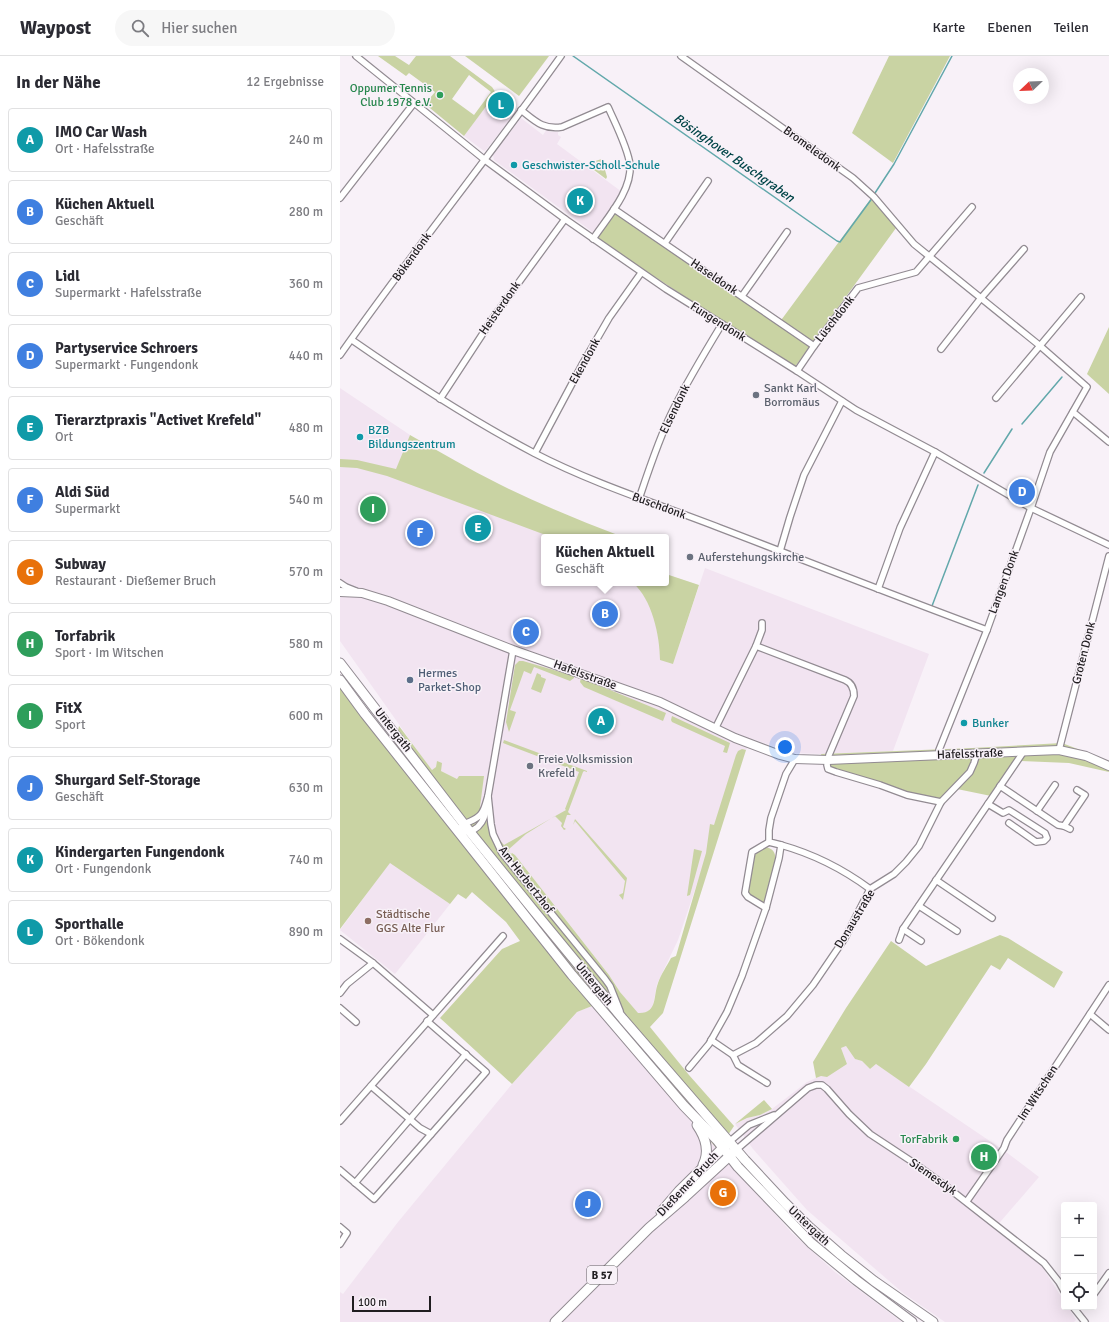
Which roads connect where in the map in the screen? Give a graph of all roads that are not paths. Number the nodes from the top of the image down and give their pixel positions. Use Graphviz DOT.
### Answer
graph roads {
  1 [pos="356,56"];
  2 [pos="561,56"];
  3 [pos="682,56"];
  4 [pos="414,102"];
  5 [pos="521,110"];
  6 [pos="485,160"];
  7 [pos="708,181"];
  8 [pos="340,198"];
  9 [pos="972,207"];
  10 [pos="614,209"];
  11 [pos="565,219"];
  12 [pos="787,232"];
  13 [pos="593,238"];
  14 [pos="664,243"];
  15 [pos="1024,249"];
  16 [pos="930,257"];
  17 [pos="641,273"];
  18 [pos="742,296"];
  19 [pos="1081,297"];
  20 [pos="981,298"];
  21 [pos="722,324"];
  22 [pos="352,340"];
  23 [pos="1039,345"];
  24 [pos="814,346"];
  25 [pos="941,349"];
  26 [pos="341,353"];
  27 [pos="797,371"];
  28 [pos="996,398"];
  29 [pos="440,399"];
  30 [pos="842,400"];
  31 [pos="1073,412"];
  32 [pos="1109,442"];
  33 [pos="935,452"];
  34 [pos="535,453"];
  35 [pos="639,499"];
  36 [pos="1032,508"];
  37 [pos="1109,545"];
  38 [pos="780,551"];
  39 [pos="1109,556"];
  40 [pos="340,582"];
  41 [pos="878,589"];
  42 [pos="340,592"];
  43 [pos="362,592"];
  44 [pos="762,623"];
  45 [pos="987,630"];
  46 [pos="756,646"];
  47 [pos="513,650"];
  48 [pos="340,663"];
  49 [pos="340,680"];
  50 [pos="715,729"];
  51 [pos="1059,750"];
  52 [pos="1024,751"];
  53 [pos="977,753"];
  54 [pos="939,755"];
  55 [pos="795,759"];
  56 [pos="828,760"];
  57 [pos="1109,766"];
  58 [pos="1055,785"];
  59 [pos="1000,786"];
  60 [pos="1077,790"];
  61 [pos="488,796"];
  62 [pos="941,802"];
  63 [pos="988,804"];
  64 [pos="1037,811"];
  65 [pos="1009,823"];
  66 [pos="464,824"];
  67 [pos="1064,826"];
  68 [pos="1070,829"];
  69 [pos="458,832"];
  70 [pos="470,832"];
  71 [pos="769,842"];
  72 [pos="781,845"];
  73 [pos="936,880"];
  74 [pos="870,889"];
  75 [pos="919,906"];
  76 [pos="766,908"];
  77 [pos="992,918"];
  78 [pos="903,929"];
  79 [pos="957,931"];
  80 [pos="503,936"];
  81 [pos="340,940"];
  82 [pos="899,940"];
  83 [pos="921,941"];
  84 [pos="374,963"];
  85 [pos="1109,985"];
  86 [pos="340,993"];
  87 [pos="340,1008"];
  88 [pos="1090,1014"];
  89 [pos="433,1015"];
  90 [pos="623,1019"];
  91 [pos="427,1021"];
  92 [pos="356,1022"];
  93 [pos="1109,1030"];
  94 [pos="711,1040"];
  95 [pos="466,1054"];
  96 [pos="733,1055"];
  97 [pos="689,1068"];
  98 [pos="767,1083"];
  99 [pos="370,1086"];
  100 [pos="684,1106"];
  101 [pos="778,1113"];
  102 [pos="411,1120"];
  103 [pos="340,1121"];
  104 [pos="431,1134"];
  105 [pos="726,1145"];
  106 [pos="733,1153"];
  107 [pos="703,1167"];
  108 [pos="340,1170"];
  109 [pos="355,1183"];
  110 [pos="967,1201"];
  111 [pos="340,1227"];
  112 [pos="648,1228"];
  113 [pos="340,1244"];
  114 [pos="1109,1272"];
  115 [pos="856,1280"];
  116 [pos="874,1281"];
  117 [pos="1061,1286"];
  118 [pos="1097,1290"];
  119 [pos="1075,1310"];
  120 [pos="555,1322"];
  121 [pos="912,1322"];
  122 [pos="933,1322"];
  123 [pos="1085,1322"];
  1 -- 4 [label="street, Fungendonk"];
  2 -- 5 [label="street"];
  3 -- 16 [label="street, Bromeledonk"];
  4 -- 6 [label="street, Fungendonk"];
  4 -- 8 [label="street"];
  5 -- 6 [label="street, Bökendonk"];
  5 -- 10 [label="street"];
  6 -- 11 [label="street, Fungendonk"];
  6 -- 22 [label="street, Bökendonk"];
  7 -- 14 [label="street"];
  9 -- 16 [label="street, Lüschdonk"];
  10 -- 13 [label="street"];
  10 -- 14 [label="street, Haseldonk"];
  11 -- 13 [label="street, Fungendonk"];
  11 -- 29 [label="street, Heisterdonk"];
  12 -- 18 [label="street"];
  13 -- 17 [label="street, Fungendonk"];
  14 -- 18 [label="street, Haseldonk"];
  15 -- 20 [label="street"];
  16 -- 20 [label="street, Langen Donk"];
  16 -- 24 [label="street, Lüschdonk"];
  17 -- 21 [label="street, Fungendonk"];
  17 -- 34 [label="street, Ekendonk"];
  18 -- 24 [label="street, Haseldonk"];
  19 -- 23 [label="street"];
  20 -- 23 [label="street, Langen Donk"];
  20 -- 25 [label="street"];
  21 -- 27 [label="street, Fungendonk"];
  21 -- 35 [label="street, Elsendonk"];
  22 -- 26 [label="street, Bökendonk"];
  22 -- 29 [label="street, Buschdonk"];
  23 -- 28 [label="street"];
  23 -- 31 [label="street, Langen Donk"];
  24 -- 27 [label="street, Lüschdonk"];
  27 -- 30 [label="street, Fungendonk"];
  29 -- 34 [label="street, Buschdonk"];
  30 -- 33 [label="street, Fungendonk"];
  30 -- 38 [label="street"];
  31 -- 32 [label="street"];
  31 -- 36 [label="street, Langen Donk"];
  33 -- 36 [label="street, Fungendonk"];
  33 -- 41 [label="street"];
  34 -- 35 [label="street, Buschdonk"];
  35 -- 38 [label="street, Buschdonk"];
  36 -- 37 [label="street, Fungendonk"];
  36 -- 45 [label="street, Langen Donk"];
  38 -- 41 [label="street, Buschdonk"];
  39 -- 51 [label="street, Groten Donk"];
  40 -- 43 [label="street"];
  41 -- 45 [label="street, Buschdonk"];
  42 -- 43 [label="main road, Hafelsstraße"];
  43 -- 47 [label="main road, Hafelsstraße"];
  44 -- 46 [label="street"];
  45 -- 54 [label="street, Langen Donk"];
  46 -- 50 [label="street"];
  46 -- 56 [label="street"];
  47 -- 50 [label="main road, Hafelsstraße"];
  47 -- 61 [label="street, Am Herbertzhof"];
  48 -- 66 [label="main road, Untergath"];
  49 -- 69 [label="main road, Untergath"];
  50 -- 55 [label="main road, Hafelsstraße"];
  51 -- 52 [label="main road, Hafelsstraße"];
  51 -- 57 [label="main road, Hafelsstraße"];
  52 -- 53 [label="main road, Hafelsstraße"];
  52 -- 59 [label="street"];
  53 -- 54 [label="main road, Hafelsstraße"];
  53 -- 62 [label="street, Donaustraße"];
  54 -- 56 [label="main road, Hafelsstraße"];
  55 -- 56 [label="main road, Hafelsstraße"];
  55 -- 71 [label="street"];
  56 -- 62 [label="street"];
  58 -- 64 [label="street"];
  59 -- 63 [label="street"];
  59 -- 64 [label="street"];
  60 -- 67 [label="street"];
  61 -- 66 [label="street"];
  61 -- 70 [label="street"];
  61 -- 90 [label="street, Am Herbertzhof"];
  62 -- 74 [label="street, Donaustraße"];
  63 -- 65 [label="street"];
  63 -- 73 [label="street"];
  64 -- 67 [label="street"];
  66 -- 69 [label="street"];
  66 -- 70 [label="main road, Untergath"];
  67 -- 68 [label="street"];
  69 -- 70 [label="street"];
  69 -- 100 [label="main road, Untergath"];
  70 -- 90 [label="main road, Untergath"];
  71 -- 72 [label="street"];
  71 -- 76 [label="street"];
  72 -- 74 [label="street"];
  72 -- 76 [label="street"];
  73 -- 75 [label="street"];
  73 -- 77 [label="street"];
  74 -- 96 [label="street, Donaustraße"];
  75 -- 78 [label="street"];
  75 -- 79 [label="street"];
  76 -- 94 [label="street"];
  78 -- 82 [label="street"];
  78 -- 83 [label="street"];
  80 -- 89 [label="street"];
  81 -- 84 [label="street"];
  84 -- 86 [label="street"];
  84 -- 89 [label="street"];
  85 -- 88 [label="street, Im Witschen"];
  87 -- 92 [label="street"];
  88 -- 93 [label="street"];
  88 -- 110 [label="street, Im Witschen"];
  89 -- 91 [label="street"];
  90 -- 105 [label="main road, Untergath"];
  91 -- 95 [label="street"];
  91 -- 99 [label="street"];
  94 -- 96 [label="street"];
  94 -- 97 [label="street"];
  95 -- 102 [label="street"];
  95 -- 104 [label="street"];
  96 -- 98 [label="street"];
  99 -- 102 [label="street"];
  99 -- 103 [label="street"];
  100 -- 105 [label="main road, Untergath"];
  100 -- 107 [label="main road, Untergath"];
  101 -- 105 [label="street, Siemesdyk"];
  101 -- 106 [label="street, Siemesdyk"];
  101 -- 110 [label="street, Siemesdyk"];
  102 -- 104 [label="street"];
  102 -- 109 [label="street"];
  104 -- 109 [label="street"];
  105 -- 106 [label="main road, Untergath"];
  105 -- 107 [label="main road, Dießemer Bruch / B 57"];
  106 -- 112 [label="main road, Dießemer Bruch / B 57"];
  106 -- 115 [label="main road, Untergath"];
  106 -- 116 [label="main road, Untergath"];
  107 -- 112 [label="main road, Dießemer Bruch / B 57"];
  108 -- 109 [label="street"];
  110 -- 117 [label="street, Siemesdyk"];
  111 -- 113 [label="street"];
  112 -- 120 [label="main road, Dießemer Bruch / B 57"];
  114 -- 118 [label="street"];
  115 -- 116 [label="main road"];
  115 -- 121 [label="main road, Untergath"];
  116 -- 122 [label="main road, Untergath"];
  119 -- 123 [label="street"];
}
